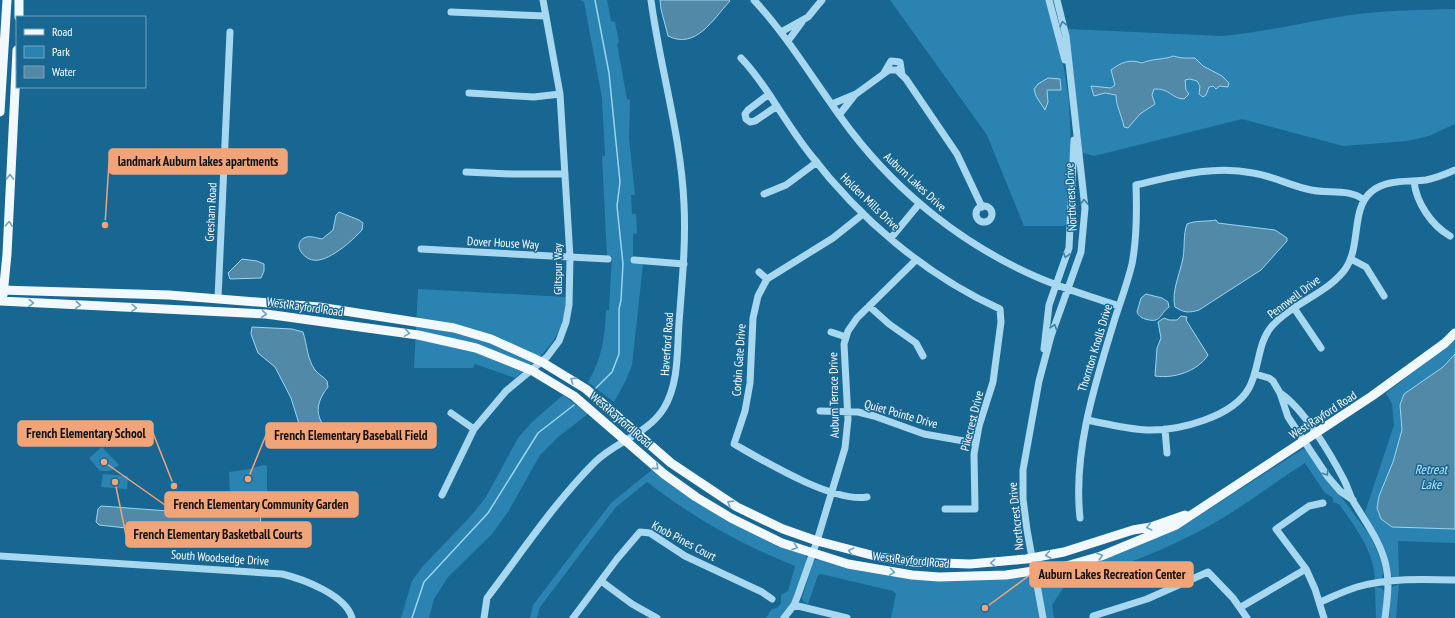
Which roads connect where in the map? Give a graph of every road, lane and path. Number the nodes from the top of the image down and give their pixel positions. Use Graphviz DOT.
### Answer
graph roads {
  1 [pos="7,0"];
  2 [pos="19,0"];
  3 [pos="543,0"];
  4 [pos="651,0"];
  5 [pos="754,0"];
  6 [pos="822,0"];
  7 [pos="1049,0"];
  8 [pos="1057,0"];
  9 [pos="451,12"];
  10 [pos="19,16"];
  11 [pos="546,16"];
  12 [pos="795,28"];
  13 [pos="230,32"];
  14 [pos="781,32"];
  15 [pos="788,41"];
  16 [pos="741,58"];
  17 [pos="16,66"];
  18 [pos="1069,77"];
  19 [pos="469,93"];
  20 [pos="560,94"];
  21 [pos="769,94"];
  22 [pos="846,101"];
  23 [pos="832,104"];
  24 [pos="777,106"];
  25 [pos="0,112"];
  26 [pos="839,115"];
  27 [pos="1075,118"];
  28 [pos="817,162"];
  29 [pos="1455,170"];
  30 [pos="466,172"];
  31 [pos="565,174"];
  32 [pos="1414,181"];
  33 [pos="764,194"];
  34 [pos="1364,200"];
  35 [pos="919,204"];
  36 [pos="982,207"];
  37 [pos="863,214"];
  38 [pos="1450,236"];
  39 [pos="891,238"];
  40 [pos="421,249"];
  41 [pos="570,257"];
  42 [pos="608,259"];
  43 [pos="1351,259"];
  44 [pos="634,260"];
  45 [pos="916,260"];
  46 [pos="684,264"];
  47 [pos="759,272"];
  48 [pos="767,279"];
  49 [pos="1056,284"];
  50 [pos="1068,289"];
  51 [pos="2,290"];
  52 [pos="1384,296"];
  53 [pos="218,298"];
  54 [pos="0,303"];
  55 [pos="869,306"];
  56 [pos="1119,306"];
  57 [pos="1294,308"];
  58 [pos="1000,309"];
  59 [pos="388,317"];
  60 [pos="386,330"];
  61 [pos="831,332"];
  62 [pos="1455,333"];
  63 [pos="846,338"];
  64 [pos="1321,348"];
  65 [pos="924,356"];
  66 [pos="542,362"];
  67 [pos="1043,365"];
  68 [pos="531,370"];
  69 [pos="1255,374"];
  70 [pos="1280,393"];
  71 [pos="820,411"];
  72 [pos="847,411"];
  73 [pos="451,414"];
  74 [pos="1087,420"];
  75 [pos="474,428"];
  76 [pos="1165,429"];
  77 [pos="637,433"];
  78 [pos="1316,434"];
  79 [pos="626,441"];
  80 [pos="1305,441"];
  81 [pos="975,442"];
  82 [pos="1167,453"];
  83 [pos="832,492"];
  84 [pos="442,495"];
  85 [pos="867,497"];
  86 [pos="1353,500"];
  87 [pos="1323,503"];
  88 [pos="945,509"];
  89 [pos="1199,510"];
  90 [pos="1080,518"];
  91 [pos="817,541"];
  92 [pos="813,554"];
  93 [pos="0,556"];
  94 [pos="1032,558"];
  95 [pos="1306,569"];
  96 [pos="1035,571"];
  97 [pos="1455,580"];
  98 [pos="601,581"];
  99 [pos="1387,582"];
  100 [pos="772,599"];
  101 [pos="1320,602"];
  102 [pos="794,605"];
  103 [pos="1241,607"];
  104 [pos="1093,617"];
  105 [pos="352,618"];
  106 [pos="484,618"];
  107 [pos="573,618"];
  108 [pos="657,618"];
  109 [pos="784,618"];
  110 [pos="847,618"];
  111 [pos="1043,618"];
  112 [pos="1247,618"];
  113 [pos="1324,618"];
  114 [pos="1385,618"];
  1 -- 25 [label="main road"];
  2 -- 10 [label="main road"];
  3 -- 11 [label="street, Giltspur Way"];
  4 -- 46 [label="street, Haverford Road"];
  5 -- 14 [label="street, Auburn Lakes Drive"];
  6 -- 12 [label="street"];
  7 -- 18 [label="street, Northcrest Drive"];
  18 -- 8 [label="street, Northcrest Drive, one-way"];
  9 -- 11 [label="street"];
  11 -- 20 [label="street, Giltspur Way"];
  12 -- 14 [label="street"];
  12 -- 15 [label="street"];
  13 -- 53 [label="street, Gresham Road"];
  14 -- 15 [label="street, Auburn Lakes Drive"];
  15 -- 23 [label="street, Auburn Lakes Drive"];
  16 -- 21 [label="street, Holden Mills Drive"];
  51 -- 17 [label="main road, one-way"];
  18 -- 27 [label="street, Northcrest Drive"];
  19 -- 20 [label="street"];
  20 -- 31 [label="street, Giltspur Way"];
  21 -- 24 [label="street, Holden Mills Drive"];
  21 -- 24 [label="street"];
  22 -- 23 [label="street"];
  22 -- 26 [label="street"];
  22 -- 36 [label="street"];
  23 -- 26 [label="street, Auburn Lakes Drive"];
  24 -- 28 [label="street, Holden Mills Drive"];
  26 -- 35 [label="street, Auburn Lakes Drive"];
  27 -- 49 [label="street, Northcrest Drive, one-way"];
  50 -- 27 [label="street, Northcrest Drive, one-way"];
  28 -- 33 [label="street"];
  28 -- 37 [label="street, Holden Mills Drive"];
  29 -- 32 [label="street"];
  30 -- 31 [label="street"];
  31 -- 41 [label="street, Giltspur Way"];
  32 -- 34 [label="street"];
  32 -- 38 [label="street"];
  34 -- 43 [label="street, Pennwell Drive"];
  34 -- 56 [label="street, Thornton Knolls Drive"];
  35 -- 39 [label="street"];
  35 -- 49 [label="street, Auburn Lakes Drive"];
  37 -- 39 [label="street, Holden Mills Drive"];
  37 -- 48 [label="street"];
  39 -- 45 [label="street, Holden Mills Drive"];
  40 -- 41 [label="street, Dover House Way"];
  41 -- 42 [label="street, Dover House Way"];
  41 -- 66 [label="street, Giltspur Way"];
  43 -- 52 [label="street"];
  43 -- 57 [label="street, Pennwell Drive"];
  44 -- 46 [label="street"];
  45 -- 55 [label="street, Auburn Terrace Drive"];
  45 -- 58 [label="street, Holden Mills Drive"];
  46 -- 77 [label="street, Haverford Road"];
  47 -- 48 [label="street"];
  48 -- 83 [label="street, Corbin Gate Drive"];
  49 -- 50 [label="street, Auburn Lakes Drive"];
  49 -- 67 [label="street, Northcrest Drive"];
  50 -- 56 [label="street, Auburn Lakes Drive"];
  67 -- 50 [label="street, Northcrest Drive, one-way"];
  51 -- 53 [label="main road, West Rayford Road"];
  51 -- 54 [label="main road"];
  53 -- 59 [label="main road, West Rayford Road"];
  54 -- 60 [label="main road, West Rayford Road, one-way"];
  55 -- 63 [label="street, Auburn Terrace Drive"];
  55 -- 65 [label="street"];
  56 -- 74 [label="street, Thornton Knolls Drive"];
  57 -- 64 [label="street"];
  57 -- 69 [label="street, Pennwell Drive"];
  58 -- 81 [label="street, Pikecrest Drive"];
  59 -- 60 [label="main road"];
  59 -- 66 [label="main road, West Rayford Road"];
  60 -- 68 [label="main road, West Rayford Road, one-way"];
  61 -- 63 [label="street"];
  62 -- 78 [label="main road, West Rayford Road"];
  63 -- 72 [label="street, Auburn Terrace Drive"];
  66 -- 68 [label="street, Giltspur Way"];
  77 -- 66 [label="main road, West Rayford Road, one-way"];
  67 -- 94 [label="street, Northcrest Drive"];
  68 -- 75 [label="street, Giltspur Way"];
  68 -- 79 [label="main road, West Rayford Road"];
  69 -- 70 [label="street"];
  69 -- 76 [label="street, Pennwell Drive"];
  70 -- 78 [label="street"];
  70 -- 80 [label="street"];
  71 -- 72 [label="street, Quiet Pointe Drive"];
  72 -- 81 [label="street, Quiet Pointe Drive"];
  72 -- 83 [label="street, Auburn Terrace Drive"];
  73 -- 75 [label="street"];
  74 -- 76 [label="street, Pennwell Drive"];
  74 -- 90 [label="street, Thornton Knolls Drive"];
  75 -- 84 [label="street, Giltspur Way"];
  76 -- 82 [label="street"];
  77 -- 79 [label="street, Haverford Road"];
  91 -- 77 [label="main road, West Rayford Road, one-way"];
  78 -- 80 [label="main road, West Rayford Road"];
  78 -- 86 [label="street"];
  79 -- 92 [label="main road, West Rayford Road, one-way"];
  79 -- 106 [label="street, Haverford Road"];
  80 -- 86 [label="street, one-way"];
  80 -- 89 [label="main road, West Rayford Road"];
  81 -- 88 [label="street, Pikecrest Drive"];
  83 -- 85 [label="street"];
  83 -- 91 [label="street, Auburn Terrace Drive"];
  86 -- 99 [label="street"];
  87 -- 95 [label="street"];
  89 -- 94 [label="main road, West Rayford Road, one-way"];
  96 -- 89 [label="main road, West Rayford Road, one-way"];
  91 -- 92 [label="street, Auburn Terrace Drive"];
  94 -- 91 [label="main road, West Rayford Road, one-way"];
  92 -- 96 [label="main road, West Rayford Road, one-way"];
  92 -- 102 [label="street, Auburn Terrace Drive"];
  93 -- 105 [label="street, South Woodsedge Drive"];
  94 -- 96 [label="street, Northcrest Drive"];
  95 -- 101 [label="street"];
  95 -- 103 [label="street"];
  96 -- 111 [label="street, Northcrest Drive"];
  97 -- 99 [label="street"];
  98 -- 100 [label="street, Knob Pines Court"];
  98 -- 107 [label="street, Knob Pines Court"];
  98 -- 108 [label="street"];
  99 -- 101 [label="street"];
  99 -- 114 [label="street"];
  101 -- 113 [label="street"];
  102 -- 109 [label="street, Auburn Terrace Drive"];
  102 -- 110 [label="street"];
  103 -- 104 [label="street"];
  103 -- 112 [label="street"];
}
